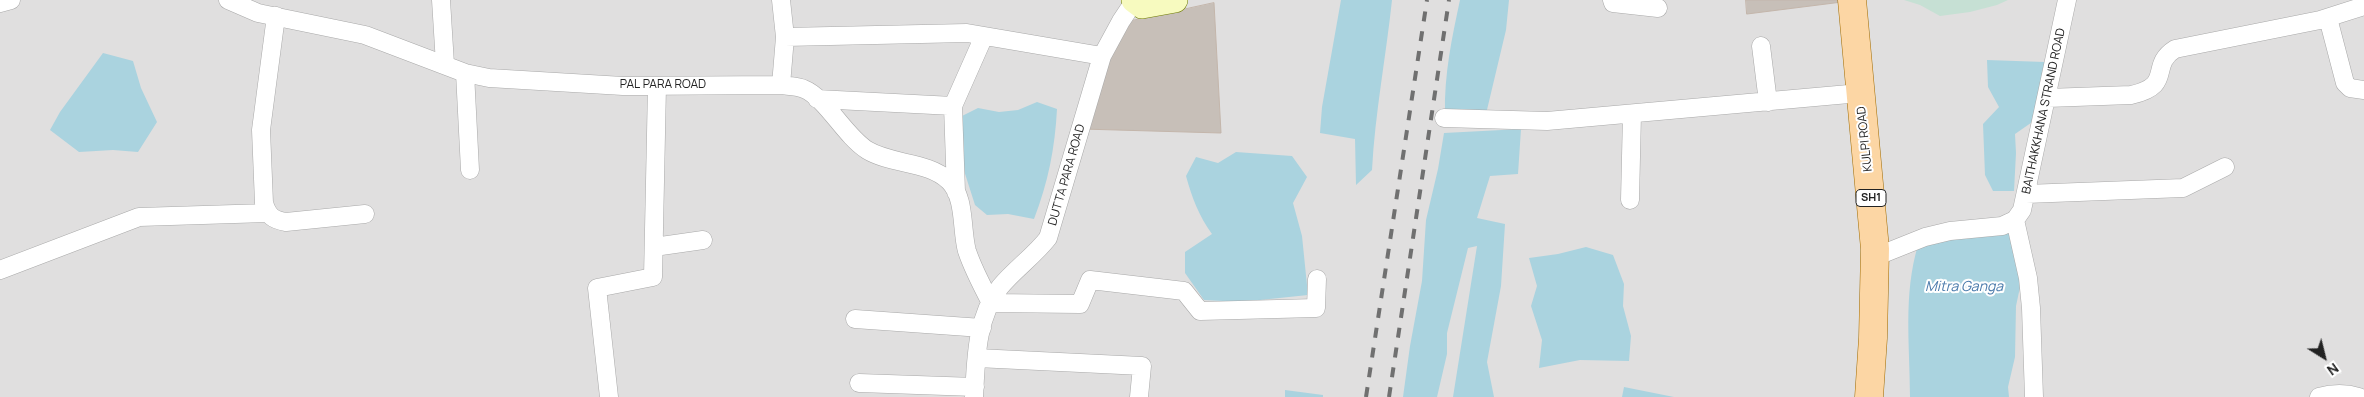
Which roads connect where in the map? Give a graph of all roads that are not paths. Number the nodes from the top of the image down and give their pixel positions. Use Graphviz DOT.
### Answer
graph roads {
  1 [pos="11,0"];
  2 [pos="228,0"];
  3 [pos="440,0"];
  4 [pos="781,0"];
  5 [pos="1134,0"];
  6 [pos="1175,0"];
  7 [pos="1612,0"];
  8 [pos="1852,0"];
  9 [pos="2067,0"];
  10 [pos="0,3"];
  11 [pos="2364,6"];
  12 [pos="1658,8"];
  13 [pos="276,16"];
  14 [pos="2328,18"];
  15 [pos="984,36"];
  16 [pos="785,37"];
  17 [pos="1761,46"];
  18 [pos="1102,56"];
  19 [pos="445,64"];
  20 [pos="465,73"];
  21 [pos="782,85"];
  22 [pos="658,86"];
  23 [pos="2364,90"];
  24 [pos="1860,93"];
  25 [pos="817,98"];
  26 [pos="2047,98"];
  27 [pos="1768,102"];
  28 [pos="953,106"];
  29 [pos="1632,114"];
  30 [pos="1444,118"];
  31 [pos="2225,167"];
  32 [pos="470,170"];
  33 [pos="956,192"];
  34 [pos="2026,194"];
  35 [pos="1630,200"];
  36 [pos="267,213"];
  37 [pos="365,214"];
  38 [pos="2015,220"];
  39 [pos="703,240"];
  40 [pos="654,247"];
  41 [pos="1875,257"];
  42 [pos="0,270"];
  43 [pos="1317,279"];
  44 [pos="991,303"];
  45 [pos="855,319"];
  46 [pos="982,328"];
  47 [pos="977,358"];
  48 [pos="859,383"];
  49 [pos="2364,386"];
  50 [pos="974,392"];
  51 [pos="2324,396"];
  52 [pos="609,397"];
  53 [pos="1139,397"];
  54 [pos="1869,397"];
  55 [pos="2034,397"];
  56 [pos="2360,397"];
  1 -- 10 [label="street"];
  2 -- 13 [label="street, PAL PARA ROAD"];
  3 -- 19 [label="street"];
  4 -- 16 [label="street"];
  5 -- 6 [label="main road"];
  5 -- 18 [label="street, DUTTA PARA ROAD"];
  7 -- 12 [label="street"];
  8 -- 24 [label="main road, KULPI ROAD / SH1"];
  9 -- 26 [label="street, BAITHAKKHANA STRAND ROAD"];
  11 -- 14 [label="street"];
  13 -- 19 [label="street, PAL PARA ROAD"];
  13 -- 36 [label="street"];
  14 -- 23 [label="street"];
  14 -- 26 [label="street"];
  15 -- 16 [label="street"];
  15 -- 18 [label="street"];
  15 -- 28 [label="street"];
  16 -- 21 [label="street"];
  17 -- 27 [label="street"];
  18 -- 44 [label="street, DUTTA PARA ROAD"];
  19 -- 20 [label="street, PAL PARA ROAD"];
  20 -- 22 [label="street, PAL PARA ROAD"];
  20 -- 32 [label="street"];
  21 -- 22 [label="street, PAL PARA ROAD"];
  21 -- 25 [label="street, PAL PARA ROAD"];
  22 -- 40 [label="street"];
  24 -- 27 [label="street"];
  24 -- 41 [label="main road, KULPI ROAD / SH1"];
  25 -- 28 [label="street"];
  25 -- 33 [label="street, PAL PARA ROAD"];
  26 -- 34 [label="street, BAITHAKKHANA STRAND ROAD"];
  27 -- 29 [label="street"];
  28 -- 33 [label="street"];
  29 -- 30 [label="street"];
  29 -- 35 [label="street"];
  31 -- 34 [label="street"];
  33 -- 44 [label="street"];
  34 -- 38 [label="street, BAITHAKKHANA STRAND ROAD"];
  36 -- 37 [label="street"];
  36 -- 42 [label="street"];
  38 -- 41 [label="street"];
  38 -- 55 [label="street"];
  39 -- 40 [label="street"];
  40 -- 52 [label="street"];
  41 -- 54 [label="main road, KULPI ROAD / SH1"];
  43 -- 44 [label="street"];
  44 -- 46 [label="street, DUTTA PARA ROAD"];
  45 -- 46 [label="street"];
  46 -- 47 [label="street, DUTTA PARA ROAD"];
  47 -- 50 [label="street, DUTTA PARA ROAD"];
  47 -- 53 [label="street"];
  48 -- 50 [label="street"];
  49 -- 51 [label="street"];
  51 -- 56 [label="street"];
}
